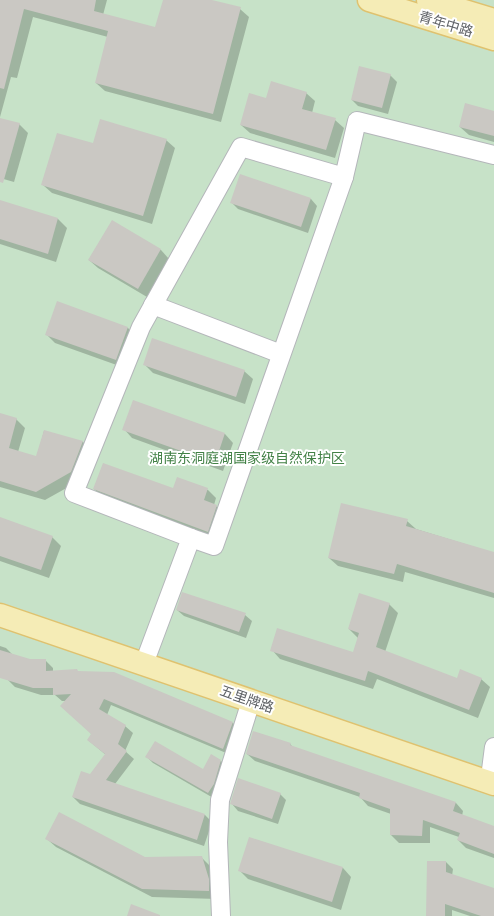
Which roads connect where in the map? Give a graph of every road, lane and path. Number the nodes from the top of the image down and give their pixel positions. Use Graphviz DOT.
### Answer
graph roads {
  1 [pos="369,0"];
  2 [pos="428,0"];
  3 [pos="494,20"];
  4 [pos="494,39"];
  5 [pos="494,155"];
  6 [pos="344,177"];
  7 [pos="153,305"];
  8 [pos="281,354"];
  9 [pos="191,538"];
  10 [pos="0,603"];
  11 [pos="0,616"];
  12 [pos="148,653"];
  13 [pos="251,701"];
  14 [pos="494,747"];
  15 [pos="493,775"];
  16 [pos="222,916"];
  1 -- 4 [label="main road, 青年中路"];
  2 -- 3 [label="main road, 青年中路"];
  5 -- 6 [label="street"];
  6 -- 7 [label="street"];
  6 -- 8 [label="street"];
  7 -- 8 [label="street"];
  7 -- 9 [label="street"];
  8 -- 9 [label="street"];
  9 -- 12 [label="street"];
  10 -- 12 [label="main road, 五里牌路"];
  11 -- 13 [label="main road, 五里牌路"];
  12 -- 15 [label="main road, 五里牌路"];
  13 -- 15 [label="main road, 五里牌路"];
  13 -- 16 [label="street"];
  14 -- 15 [label="street"];
}
